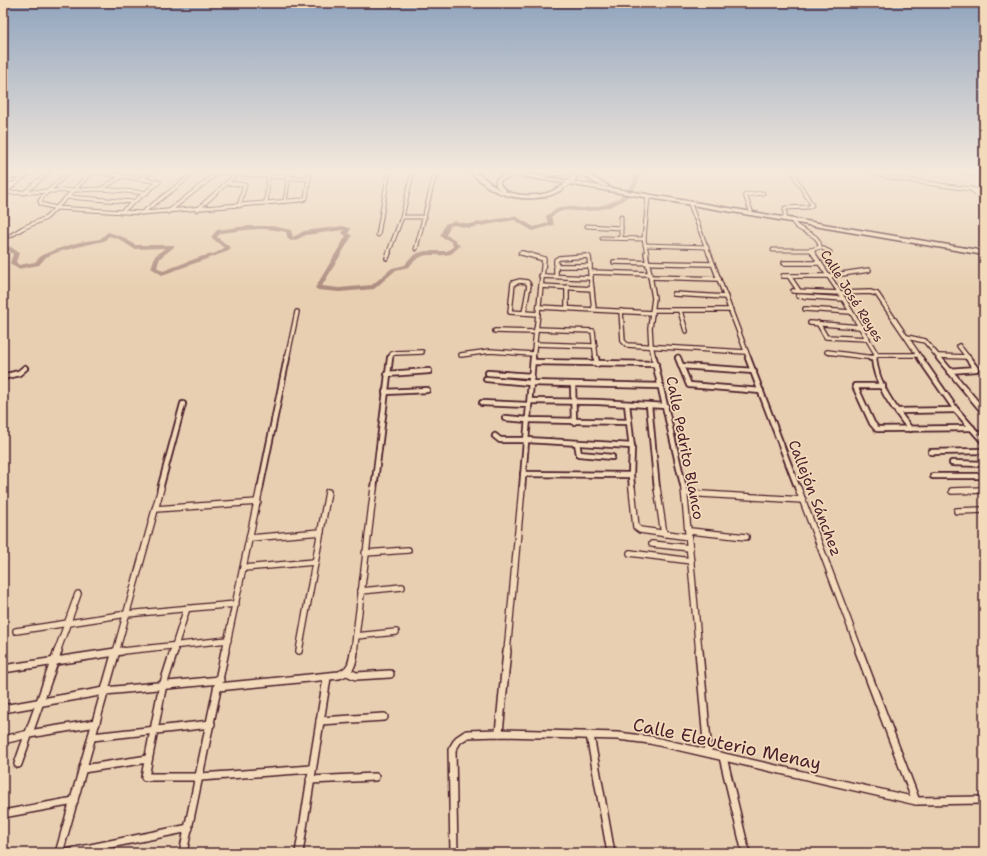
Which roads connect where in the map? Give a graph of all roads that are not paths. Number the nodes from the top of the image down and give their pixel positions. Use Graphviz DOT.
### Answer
graph roads {
  1 [pos="54,210"];
  2 [pos="88,210"];
  3 [pos="124,210"];
  4 [pos="146,210"];
  5 [pos="171,210"];
  6 [pos="197,210"];
  7 [pos="383,210"];
  8 [pos="404,210"];
  9 [pos="427,210"];
  10 [pos="647,210"];
  11 [pos="692,210"];
  12 [pos="726,210"];
  13 [pos="744,210"];
  14 [pos="785,210"];
  15 [pos="751,211"];
  16 [pos="121,212"];
  17 [pos="168,212"];
  18 [pos="142,213"];
  19 [pos="402,217"];
  20 [pos="425,217"];
  21 [pos="621,217"];
  22 [pos="785,217"];
  23 [pos="792,221"];
  24 [pos="587,226"];
  25 [pos="621,228"];
  26 [pos="378,235"];
  27 [pos="10,236"];
  28 [pos="602,238"];
  29 [pos="621,238"];
  30 [pos="644,239"];
  31 [pos="645,245"];
  32 [pos="707,247"];
  33 [pos="820,247"];
  34 [pos="416,249"];
  35 [pos="773,250"];
  36 [pos="811,250"];
  37 [pos="830,252"];
  38 [pos="984,252"];
  39 [pos="520,253"];
  40 [pos="387,258"];
  41 [pos="614,262"];
  42 [pos="647,263"];
  43 [pos="784,263"];
  44 [pos="820,263"];
  45 [pos="713,264"];
  46 [pos="556,266"];
  47 [pos="590,266"];
  48 [pos="869,270"];
  49 [pos="590,272"];
  50 [pos="542,276"];
  51 [pos="556,276"];
  52 [pos="650,276"];
  53 [pos="783,276"];
  54 [pos="789,276"];
  55 [pos="828,276"];
  56 [pos="591,278"];
  57 [pos="719,279"];
  58 [pos="541,286"];
  59 [pos="566,287"];
  60 [pos="592,288"];
  61 [pos="793,291"];
  62 [pos="799,291"];
  63 [pos="840,293"];
  64 [pos="674,294"];
  65 [pos="798,296"];
  66 [pos="726,297"];
  67 [pos="844,299"];
  68 [pos="539,307"];
  69 [pos="567,308"];
  70 [pos="594,309"];
  71 [pos="805,309"];
  72 [pos="731,310"];
  73 [pos="621,311"];
  74 [pos="653,311"];
  75 [pos="680,311"];
  76 [pos="297,312"];
  77 [pos="851,312"];
  78 [pos="524,313"];
  79 [pos="538,314"];
  80 [pos="810,323"];
  81 [pos="818,323"];
  82 [pos="860,327"];
  83 [pos="495,331"];
  84 [pos="536,331"];
  85 [pos="686,331"];
  86 [pos="907,337"];
  87 [pos="868,338"];
  88 [pos="535,344"];
  89 [pos="651,345"];
  90 [pos="595,346"];
  91 [pos="959,346"];
  92 [pos="422,352"];
  93 [pos="746,352"];
  94 [pos="827,352"];
  95 [pos="533,354"];
  96 [pos="461,355"];
  97 [pos="918,355"];
  98 [pos="938,356"];
  99 [pos="678,357"];
  100 [pos="876,357"];
  101 [pos="968,357"];
  102 [pos="533,362"];
  103 [pos="597,364"];
  104 [pos="656,364"];
  105 [pos="682,366"];
  106 [pos="26,368"];
  107 [pos="429,371"];
  108 [pos="754,371"];
  109 [pos="950,371"];
  110 [pos="488,373"];
  111 [pos="387,374"];
  112 [pos="531,376"];
  113 [pos="3,377"];
  114 [pos="486,379"];
  115 [pos="530,383"];
  116 [pos="574,384"];
  117 [pos="661,386"];
  118 [pos="883,386"];
  119 [pos="428,390"];
  120 [pos="761,391"];
  121 [pos="385,392"];
  122 [pos="574,402"];
  123 [pos="530,403"];
  124 [pos="183,404"];
  125 [pos="482,404"];
  126 [pos="627,404"];
  127 [pos="649,405"];
  128 [pos="666,406"];
  129 [pos="956,410"];
  130 [pos="898,411"];
  131 [pos="984,412"];
  132 [pos="505,418"];
  133 [pos="528,420"];
  134 [pos="574,422"];
  135 [pos="629,422"];
  136 [pos="972,428"];
  137 [pos="910,429"];
  138 [pos="495,436"];
  139 [pos="527,440"];
  140 [pos="984,442"];
  141 [pos="577,443"];
  142 [pos="632,446"];
  143 [pos="932,452"];
  144 [pos="984,452"];
  145 [pos="612,457"];
  146 [pos="952,463"];
  147 [pos="984,464"];
  148 [pos="523,474"];
  149 [pos="631,475"];
  150 [pos="933,476"];
  151 [pos="983,477"];
  152 [pos="984,490"];
  153 [pos="952,491"];
  154 [pos="328,492"];
  155 [pos="685,493"];
  156 [pos="802,500"];
  157 [pos="258,502"];
  158 [pos="155,509"];
  159 [pos="984,510"];
  160 [pos="957,511"];
  161 [pos="321,532"];
  162 [pos="664,534"];
  163 [pos="689,534"];
  164 [pos="746,537"];
  165 [pos="250,538"];
  166 [pos="652,544"];
  167 [pos="690,548"];
  168 [pos="408,550"];
  169 [pos="365,553"];
  170 [pos="630,553"];
  171 [pos="691,561"];
  172 [pos="315,562"];
  173 [pos="244,568"];
  174 [pos="402,587"];
  175 [pos="361,591"];
  176 [pos="78,594"];
  177 [pos="236,604"];
  178 [pos="187,608"];
  179 [pos="127,614"];
  180 [pos="68,623"];
  181 [pos="16,631"];
  182 [pos="396,632"];
  183 [pos="356,636"];
  184 [pos="228,640"];
  185 [pos="175,646"];
  186 [pos="298,650"];
  187 [pos="116,652"];
  188 [pos="54,661"];
  189 [pos="3,669"];
  190 [pos="347,672"];
  191 [pos="390,674"];
  192 [pos="327,678"];
  193 [pos="219,683"];
  194 [pos="163,685"];
  195 [pos="105,691"];
  196 [pos="40,702"];
  197 [pos="3,709"];
  198 [pos="384,717"];
  199 [pos="320,721"];
  200 [pos="96,723"];
  201 [pos="211,724"];
  202 [pos="154,731"];
  203 [pos="499,733"];
  204 [pos="30,734"];
  205 [pos="590,735"];
  206 [pos="92,737"];
  207 [pos="3,740"];
  208 [pos="708,753"];
  209 [pos="723,757"];
  210 [pos="148,759"];
  211 [pos="18,764"];
  212 [pos="83,769"];
  213 [pos="312,769"];
  214 [pos="200,777"];
  215 [pos="375,777"];
  216 [pos="310,780"];
  217 [pos="984,800"];
  218 [pos="74,801"];
  219 [pos="916,801"];
  220 [pos="3,814"];
  221 [pos="189,828"];
  222 [pos="59,853"];
  223 [pos="66,853"];
  224 [pos="183,853"];
  225 [pos="298,853"];
  226 [pos="454,853"];
  227 [pos="611,853"];
  228 [pos="746,853"];
  1 -- 27 [label="street"];
  2 -- 16 [label="street"];
  3 -- 16 [label="street"];
  4 -- 18 [label="street"];
  5 -- 17 [label="street"];
  6 -- 17 [label="street"];
  7 -- 26 [label="street"];
  8 -- 19 [label="street"];
  9 -- 20 [label="street"];
  10 -- 30 [label="street, Calle Pedrito Blanco"];
  11 -- 32 [label="street, Callejón Sánchez"];
  12 -- 23 [label="highway"];
  13 -- 15 [label="highway"];
  14 -- 22 [label="street"];
  15 -- 22 [label="highway"];
  16 -- 18 [label="street"];
  17 -- 18 [label="street"];
  19 -- 20 [label="street"];
  19 -- 40 [label="street"];
  20 -- 34 [label="street"];
  21 -- 25 [label="street"];
  22 -- 38 [label="highway"];
  23 -- 33 [label="street, Calle José Reyes"];
  23 -- 38 [label="highway"];
  24 -- 25 [label="street"];
  25 -- 29 [label="street"];
  28 -- 29 [label="street"];
  29 -- 30 [label="street"];
  30 -- 31 [label="street, Calle Pedrito Blanco"];
  31 -- 32 [label="street"];
  31 -- 42 [label="street, Calle Pedrito Blanco"];
  32 -- 45 [label="street, Callejón Sánchez"];
  33 -- 36 [label="street, Calle José Reyes"];
  33 -- 37 [label="street"];
  35 -- 36 [label="street"];
  36 -- 44 [label="street, Calle José Reyes"];
  39 -- 50 [label="street"];
  41 -- 42 [label="street"];
  42 -- 45 [label="street"];
  42 -- 52 [label="street, Calle Pedrito Blanco"];
  43 -- 44 [label="street"];
  44 -- 55 [label="street, Calle José Reyes"];
  45 -- 57 [label="street, Callejón Sánchez"];
  46 -- 47 [label="street"];
  46 -- 47 [label="street"];
  46 -- 51 [label="street"];
  47 -- 49 [label="street"];
  48 -- 55 [label="street"];
  49 -- 52 [label="street"];
  49 -- 56 [label="street"];
  50 -- 51 [label="street"];
  50 -- 58 [label="street"];
  51 -- 56 [label="street"];
  52 -- 57 [label="street"];
  52 -- 74 [label="street, Calle Pedrito Blanco"];
  53 -- 54 [label="street"];
  54 -- 55 [label="street"];
  54 -- 62 [label="street"];
  55 -- 63 [label="street, Calle José Reyes"];
  56 -- 60 [label="street"];
  57 -- 66 [label="street, Callejón Sánchez"];
  58 -- 59 [label="street"];
  58 -- 68 [label="street"];
  59 -- 60 [label="street"];
  59 -- 69 [label="street"];
  60 -- 70 [label="street"];
  61 -- 62 [label="street"];
  62 -- 63 [label="street"];
  63 -- 67 [label="street, Calle José Reyes"];
  63 -- 86 [label="street"];
  64 -- 66 [label="street"];
  65 -- 67 [label="street"];
  66 -- 72 [label="street, Callejón Sánchez"];
  67 -- 77 [label="street, Calle José Reyes"];
  68 -- 69 [label="street"];
  68 -- 79 [label="street"];
  69 -- 70 [label="street"];
  70 -- 73 [label="street"];
  71 -- 77 [label="street"];
  72 -- 75 [label="street"];
  72 -- 93 [label="street, Callejón Sánchez"];
  73 -- 74 [label="street"];
  73 -- 89 [label="street"];
  74 -- 75 [label="street"];
  74 -- 89 [label="street, Calle Pedrito Blanco"];
  75 -- 85 [label="street"];
  76 -- 157 [label="street"];
  77 -- 82 [label="street, Calle José Reyes"];
  78 -- 78 [label="street"];
  78 -- 79 [label="street"];
  79 -- 84 [label="street"];
  80 -- 81 [label="street"];
  81 -- 82 [label="street"];
  81 -- 87 [label="street"];
  82 -- 87 [label="street, Calle José Reyes"];
  83 -- 84 [label="street"];
  84 -- 88 [label="street"];
  84 -- 90 [label="street"];
  86 -- 97 [label="street"];
  86 -- 98 [label="street"];
  87 -- 100 [label="street, Calle José Reyes"];
  88 -- 90 [label="street"];
  88 -- 95 [label="street"];
  89 -- 93 [label="street"];
  89 -- 104 [label="street, Calle Pedrito Blanco"];
  90 -- 103 [label="street"];
  91 -- 101 [label="street"];
  92 -- 111 [label="street"];
  93 -- 108 [label="street, Callejón Sánchez"];
  94 -- 100 [label="street"];
  95 -- 96 [label="street"];
  95 -- 102 [label="street"];
  97 -- 100 [label="street"];
  97 -- 129 [label="street"];
  98 -- 101 [label="street"];
  98 -- 109 [label="street"];
  99 -- 105 [label="street"];
  100 -- 118 [label="street, Calle José Reyes"];
  101 -- 109 [label="street"];
  102 -- 103 [label="street"];
  102 -- 112 [label="street"];
  103 -- 104 [label="street"];
  104 -- 117 [label="street, Calle Pedrito Blanco"];
  105 -- 108 [label="street"];
  105 -- 120 [label="street"];
  106 -- 113 [label="street"];
  107 -- 111 [label="street"];
  108 -- 120 [label="street, Callejón Sánchez"];
  109 -- 131 [label="street"];
  110 -- 112 [label="street"];
  111 -- 121 [label="street"];
  112 -- 115 [label="street"];
  114 -- 115 [label="street"];
  115 -- 116 [label="street"];
  115 -- 123 [label="street"];
  116 -- 117 [label="street"];
  116 -- 122 [label="street"];
  117 -- 128 [label="street, Calle Pedrito Blanco"];
  118 -- 130 [label="street, Calle José Reyes"];
  118 -- 137 [label="street"];
  119 -- 121 [label="street"];
  120 -- 156 [label="street, Callejón Sánchez"];
  121 -- 169 [label="street"];
  122 -- 123 [label="street"];
  122 -- 126 [label="street"];
  122 -- 134 [label="street"];
  123 -- 125 [label="street"];
  123 -- 133 [label="street"];
  124 -- 158 [label="street"];
  126 -- 127 [label="street"];
  126 -- 135 [label="street"];
  127 -- 128 [label="street"];
  127 -- 162 [label="street"];
  128 -- 155 [label="street, Calle Pedrito Blanco"];
  129 -- 130 [label="street"];
  129 -- 136 [label="street"];
  130 -- 137 [label="street, Calle José Reyes"];
  132 -- 133 [label="street"];
  133 -- 134 [label="street"];
  133 -- 139 [label="street"];
  134 -- 135 [label="street"];
  135 -- 142 [label="street"];
  136 -- 137 [label="street"];
  136 -- 140 [label="street"];
  138 -- 139 [label="street"];
  139 -- 141 [label="street"];
  139 -- 148 [label="street"];
  141 -- 142 [label="street"];
  141 -- 145 [label="street"];
  142 -- 149 [label="street"];
  143 -- 144 [label="street"];
  146 -- 147 [label="street"];
  148 -- 149 [label="street"];
  148 -- 203 [label="street"];
  149 -- 162 [label="street"];
  150 -- 151 [label="street"];
  152 -- 153 [label="street"];
  154 -- 161 [label="street"];
  155 -- 156 [label="street"];
  155 -- 163 [label="street, Calle Pedrito Blanco"];
  156 -- 219 [label="street, Callejón Sánchez"];
  157 -- 158 [label="street"];
  157 -- 165 [label="street"];
  158 -- 179 [label="street"];
  159 -- 160 [label="street"];
  161 -- 165 [label="street"];
  161 -- 172 [label="street"];
  162 -- 163 [label="street"];
  163 -- 164 [label="street"];
  163 -- 167 [label="street, Calle Pedrito Blanco"];
  165 -- 173 [label="street"];
  166 -- 167 [label="street"];
  167 -- 171 [label="street, Calle Pedrito Blanco"];
  168 -- 169 [label="street"];
  169 -- 175 [label="street"];
  170 -- 171 [label="street"];
  171 -- 208 [label="street, Calle Pedrito Blanco"];
  172 -- 173 [label="street"];
  172 -- 186 [label="street"];
  173 -- 177 [label="street"];
  174 -- 175 [label="street"];
  175 -- 183 [label="street"];
  176 -- 180 [label="street"];
  177 -- 178 [label="street"];
  177 -- 184 [label="street"];
  178 -- 179 [label="street"];
  178 -- 185 [label="street"];
  179 -- 180 [label="street"];
  179 -- 187 [label="street"];
  180 -- 181 [label="street"];
  180 -- 188 [label="street"];
  182 -- 183 [label="street"];
  183 -- 190 [label="street"];
  184 -- 185 [label="street"];
  184 -- 193 [label="street"];
  185 -- 187 [label="street"];
  185 -- 194 [label="street"];
  187 -- 188 [label="street"];
  187 -- 195 [label="street"];
  188 -- 189 [label="street"];
  188 -- 196 [label="street"];
  190 -- 191 [label="street"];
  190 -- 192 [label="street"];
  192 -- 193 [label="street"];
  192 -- 199 [label="street"];
  193 -- 194 [label="street"];
  193 -- 201 [label="street"];
  194 -- 195 [label="street"];
  194 -- 202 [label="street"];
  195 -- 196 [label="street"];
  195 -- 200 [label="street"];
  196 -- 197 [label="street"];
  196 -- 204 [label="street"];
  198 -- 199 [label="street"];
  199 -- 213 [label="street"];
  200 -- 204 [label="street"];
  200 -- 206 [label="street"];
  201 -- 202 [label="street"];
  201 -- 214 [label="street"];
  202 -- 206 [label="street"];
  202 -- 210 [label="street"];
  203 -- 205 [label="street, Calle Eleuterio Menay"];
  203 -- 226 [label="street, Calle Eleuterio Menay"];
  204 -- 207 [label="street"];
  204 -- 211 [label="street"];
  205 -- 208 [label="street, Calle Eleuterio Menay"];
  205 -- 227 [label="street"];
  206 -- 212 [label="street"];
  208 -- 209 [label="street, Calle Eleuterio Menay"];
  209 -- 219 [label="street, Calle Eleuterio Menay"];
  209 -- 228 [label="street"];
  210 -- 212 [label="street"];
  210 -- 214 [label="street"];
  212 -- 218 [label="street"];
  213 -- 214 [label="street"];
  213 -- 216 [label="street"];
  214 -- 221 [label="street"];
  215 -- 216 [label="street"];
  216 -- 225 [label="street"];
  217 -- 219 [label="street, Calle Eleuterio Menay"];
  218 -- 220 [label="street"];
  218 -- 222 [label="street"];
  221 -- 223 [label="street"];
  221 -- 224 [label="street"];
}
